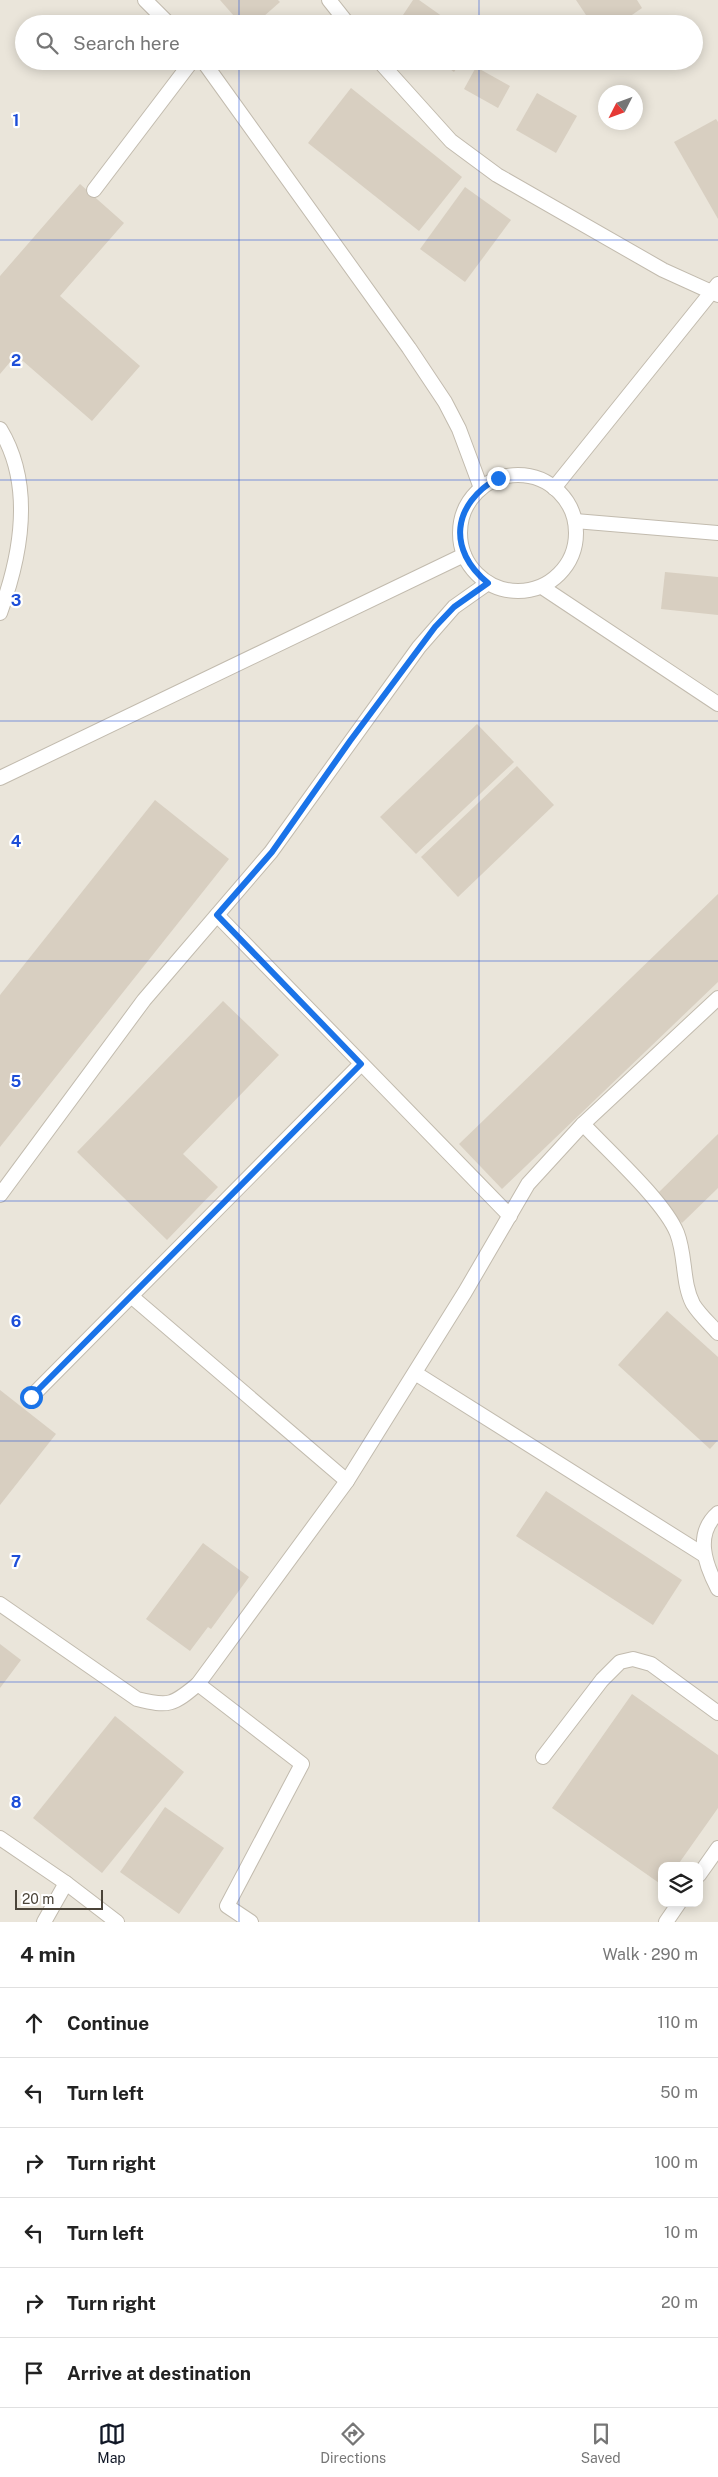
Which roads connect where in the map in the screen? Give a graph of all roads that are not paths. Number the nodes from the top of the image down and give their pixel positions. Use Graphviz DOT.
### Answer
graph roads {
  1 [pos="145,0"];
  2 [pos="329,0"];
  3 [pos="160,15"];
  4 [pos="341,15"];
  5 [pos="185,70"];
  6 [pos="209,70"];
  7 [pos="387,70"];
  8 [pos="94,190"];
  9 [pos="715,290"];
  10 [pos="0,429"];
  11 [pos="481,488"];
  12 [pos="554,488"];
  13 [pos="575,521"];
  14 [pos="718,533"];
  15 [pos="464,555"];
  16 [pos="488,583"];
  17 [pos="542,587"];
  18 [pos="0,612"];
  19 [pos="718,704"];
  20 [pos="0,778"];
  21 [pos="217,915"];
  22 [pos="718,998"];
  23 [pos="361,1064"];
  24 [pos="583,1124"];
  25 [pos="0,1195"];
  26 [pos="510,1216"];
  27 [pos="130,1296"];
  28 [pos="718,1333"];
  29 [pos="415,1373"];
  30 [pos="31,1397"];
  31 [pos="347,1481"];
  32 [pos="718,1513"];
  33 [pos="704,1555"];
  34 [pos="718,1589"];
  35 [pos="0,1604"];
  36 [pos="198,1684"];
  37 [pos="718,1713"];
  38 [pos="543,1757"];
  39 [pos="0,1838"];
  40 [pos="718,1848"];
  41 [pos="703,1869"];
  42 [pos="66,1883"];
  43 [pos="676,1907"];
  44 [pos="44,1922"];
  45 [pos="117,1922"];
  46 [pos="251,1922"];
  47 [pos="666,1922"];
  1 -- 3 [label="lane"];
  2 -- 4 [label="lane"];
  5 -- 8 [label="lane"];
  6 -- 11 [label="lane"];
  7 -- 9 [label="lane"];
  9 -- 12 [label="lane"];
  10 -- 18 [label="lane"];
  11 -- 12 [label="lane"];
  11 -- 15 [label="lane"];
  12 -- 13 [label="lane"];
  13 -- 14 [label="lane"];
  13 -- 17 [label="lane"];
  15 -- 16 [label="lane"];
  15 -- 20 [label="lane"];
  16 -- 17 [label="lane"];
  16 -- 21 [label="lane"];
  17 -- 19 [label="lane"];
  21 -- 23 [label="lane"];
  21 -- 25 [label="lane"];
  22 -- 24 [label="lane"];
  23 -- 26 [label="lane"];
  23 -- 27 [label="lane"];
  24 -- 26 [label="lane"];
  24 -- 28 [label="lane"];
  26 -- 29 [label="lane"];
  27 -- 30 [label="lane"];
  27 -- 31 [label="lane"];
  29 -- 31 [label="lane"];
  29 -- 33 [label="lane"];
  31 -- 36 [label="lane"];
  32 -- 33 [label="lane"];
  33 -- 34 [label="lane"];
  35 -- 36 [label="lane"];
  36 -- 46 [label="lane"];
  37 -- 38 [label="lane"];
  39 -- 42 [label="lane"];
  40 -- 41 [label="lane"];
  42 -- 44 [label="lane"];
  42 -- 45 [label="lane"];
  43 -- 47 [label="lane"];
}
